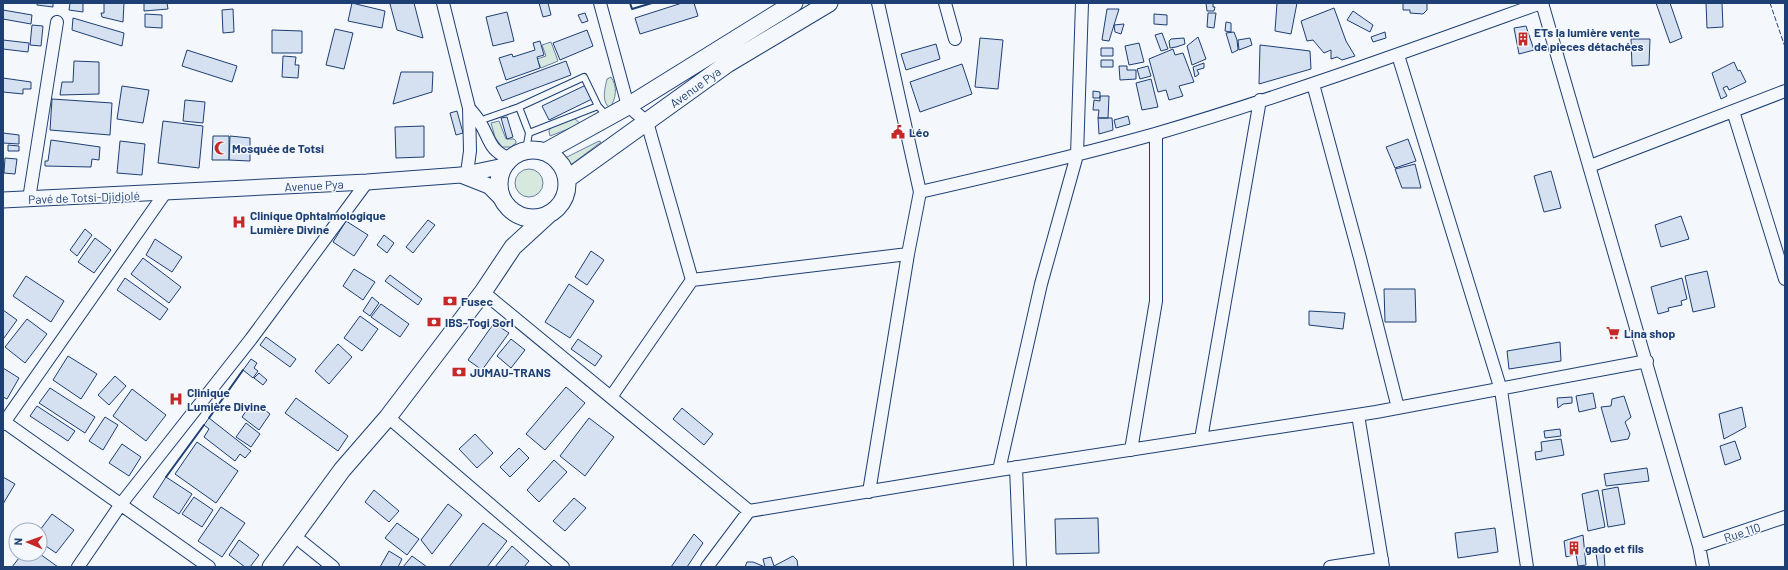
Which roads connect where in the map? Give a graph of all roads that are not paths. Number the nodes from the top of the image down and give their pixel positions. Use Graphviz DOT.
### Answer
graph roads {
  1 [pos="443,3"];
  2 [pos="600,3"];
  3 [pos="794,3"];
  4 [pos="829,3"];
  5 [pos="878,3"];
  6 [pos="945,3"];
  7 [pos="1082,3"];
  8 [pos="1542,3"];
  9 [pos="57,22"];
  10 [pos="955,39"];
  11 [pos="1398,55"];
  12 [pos="1313,84"];
  13 [pos="566,86"];
  14 [pos="1785,91"];
  15 [pos="570,92"];
  16 [pos="550,93"];
  17 [pos="555,100"];
  18 [pos="1260,100"];
  19 [pos="578,106"];
  20 [pos="628,106"];
  21 [pos="519,107"];
  22 [pos="469,108"];
  23 [pos="603,111"];
  24 [pos="1733,111"];
  25 [pos="582,112"];
  26 [pos="479,121"];
  27 [pos="647,122"];
  28 [pos="529,134"];
  29 [pos="1156,134"];
  30 [pos="526,150"];
  31 [pos="545,152"];
  32 [pos="1077,155"];
  33 [pos="507,162"];
  34 [pos="1590,166"];
  35 [pos="464,174"];
  36 [pos="567,179"];
  37 [pos="367,182"];
  38 [pos="920,192"];
  39 [pos="165,193"];
  40 [pos="29,199"];
  41 [pos="3,200"];
  42 [pos="503,200"];
  43 [pos="549,214"];
  44 [pos="521,216"];
  45 [pos="513,247"];
  46 [pos="908,254"];
  47 [pos="1785,279"];
  48 [pos="692,280"];
  49 [pos="483,292"];
  50 [pos="1647,362"];
  51 [pos="1501,390"];
  52 [pos="611,397"];
  53 [pos="1398,408"];
  54 [pos="1358,415"];
  55 [pos="388,417"];
  56 [pos="4,422"];
  57 [pos="1202,439"];
  58 [pos="367,440"];
  59 [pos="1131,450"];
  60 [pos="1016,467"];
  61 [pos="999,470"];
  62 [pos="869,492"];
  63 [pos="121,504"];
  64 [pos="749,511"];
  65 [pos="1785,518"];
  66 [pos="302,542"];
  67 [pos="1699,546"];
  68 [pos="1383,563"];
  69 [pos="78,567"];
  70 [pos="210,567"];
  71 [pos="271,567"];
  72 [pos="284,567"];
  73 [pos="333,567"];
  74 [pos="563,567"];
  75 [pos="707,567"];
  76 [pos="1020,567"];
  77 [pos="1330,567"];
  78 [pos="1527,567"];
  79 [pos="1703,567"];
  1 -- 22 [label="street"];
  2 -- 20 [label="street"];
  3 -- 20 [label="main road, Avenue Pya"];
  4 -- 27 [label="main road, Avenue Pya"];
  5 -- 38 [label="street"];
  6 -- 10 [label="street"];
  7 -- 32 [label="street"];
  8 -- 11 [label="street"];
  8 -- 34 [label="street"];
  9 -- 40 [label="street"];
  11 -- 12 [label="street"];
  11 -- 51 [label="street"];
  12 -- 18 [label="street"];
  12 -- 53 [label="street"];
  13 -- 15 [label="lane"];
  13 -- 16 [label="lane"];
  13 -- 23 [label="lane"];
  14 -- 24 [label="street"];
  16 -- 17 [label="lane"];
  16 -- 21 [label="lane"];
  18 -- 29 [label="street"];
  18 -- 57 [label="street"];
  19 -- 25 [label="lane"];
  20 -- 23 [label="main road, Avenue Pya"];
  20 -- 27 [label="street"];
  21 -- 26 [label="lane"];
  21 -- 28 [label="lane"];
  22 -- 26 [label="street"];
  22 -- 35 [label="street"];
  23 -- 25 [label="lane"];
  23 -- 31 [label="main road, Avenue Pya"];
  24 -- 34 [label="street"];
  24 -- 47 [label="street"];
  25 -- 28 [label="lane"];
  26 -- 33 [label="street"];
  27 -- 36 [label="main road, Avenue Pya"];
  27 -- 48 [label="street"];
  28 -- 30 [label="lane"];
  29 -- 32 [label="street"];
  29 -- 59 [label="street"];
  30 -- 31 [label="main road"];
  30 -- 33 [label="main road"];
  31 -- 36 [label="main road"];
  32 -- 38 [label="street"];
  32 -- 61 [label="street"];
  33 -- 35 [label="street, Avenue Pya"];
  33 -- 42 [label="main road"];
  34 -- 50 [label="street"];
  35 -- 37 [label="street, Avenue Pya"];
  35 -- 42 [label="street"];
  36 -- 43 [label="main road"];
  37 -- 39 [label="street, Avenue Pya"];
  37 -- 63 [label="street"];
  38 -- 46 [label="street"];
  39 -- 40 [label="street, Pavé de Totsi-Djidjolé"];
  39 -- 56 [label="street"];
  40 -- 41 [label="street, Pavé de Totsi-Djidjolé"];
  42 -- 44 [label="main road"];
  43 -- 44 [label="main road"];
  43 -- 45 [label="main road"];
  44 -- 45 [label="main road"];
  45 -- 49 [label="main road"];
  46 -- 48 [label="street"];
  46 -- 62 [label="street"];
  48 -- 52 [label="street"];
  49 -- 52 [label="street"];
  49 -- 55 [label="main road"];
  50 -- 51 [label="street"];
  50 -- 67 [label="street"];
  51 -- 53 [label="street"];
  51 -- 78 [label="street"];
  52 -- 64 [label="street"];
  53 -- 54 [label="street"];
  54 -- 57 [label="street"];
  54 -- 68 [label="street"];
  55 -- 58 [label="main road"];
  55 -- 74 [label="street"];
  56 -- 63 [label="street"];
  57 -- 59 [label="street"];
  58 -- 66 [label="main road"];
  58 -- 71 [label="main road"];
  59 -- 60 [label="street"];
  60 -- 61 [label="street"];
  60 -- 76 [label="street"];
  61 -- 62 [label="street"];
  62 -- 64 [label="street"];
  63 -- 69 [label="street"];
  63 -- 70 [label="street"];
  64 -- 75 [label="street"];
  65 -- 67 [label="street, Rue 110"];
  66 -- 72 [label="main road"];
  66 -- 73 [label="street"];
  67 -- 79 [label="street"];
  68 -- 77 [label="street"];
}
